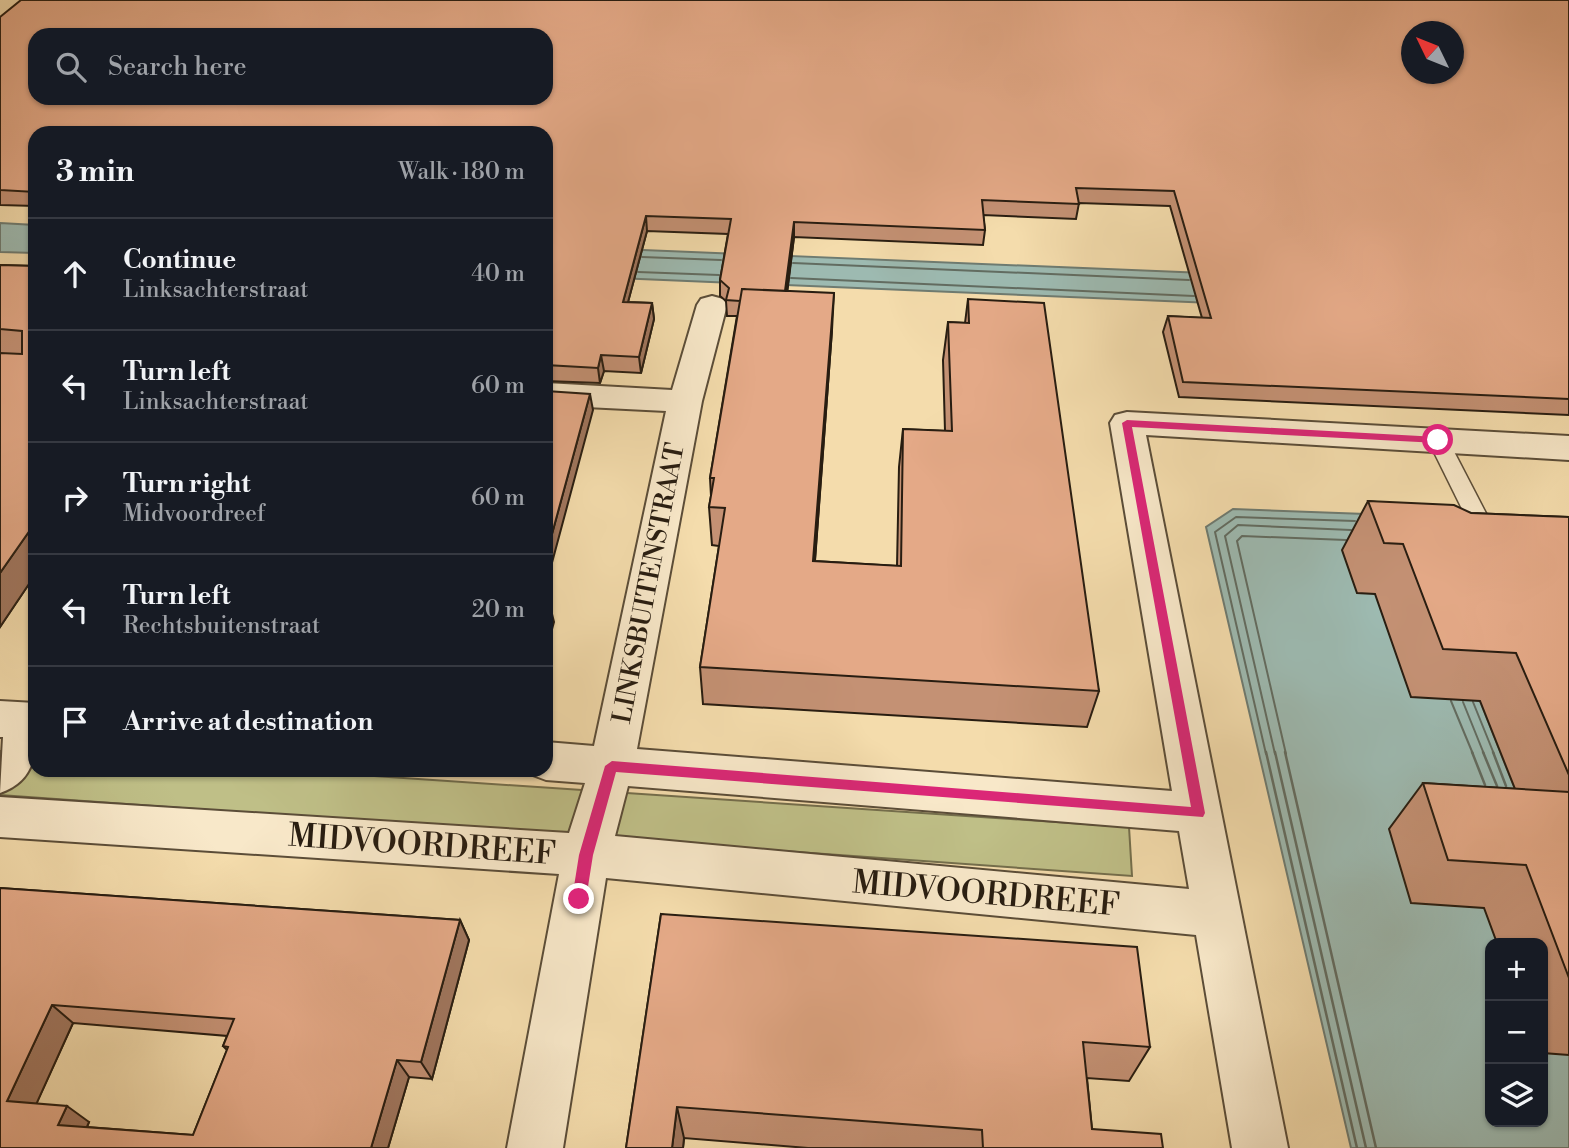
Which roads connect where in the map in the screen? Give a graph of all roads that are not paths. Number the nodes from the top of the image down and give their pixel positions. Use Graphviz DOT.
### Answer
graph roads {
  1 [pos="712,305"];
  2 [pos="553,394"];
  3 [pos="685,401"];
  4 [pos="1438,440"];
  5 [pos="1569,447"];
  6 [pos="1477,539"];
  7 [pos="0,719"];
  8 [pos="28,723"];
  9 [pos="28,734"];
  10 [pos="553,762"];
  11 [pos="612,766"];
  12 [pos="0,774"];
  13 [pos="1199,813"];
  14 [pos="0,817"];
  15 [pos="586,855"];
  16 [pos="1217,914"];
  17 [pos="535,1148"];
  18 [pos="1260,1148"];
  1 -- 3 [label="street, LINKSBUITENSTRAAT"];
  2 -- 3 [label="street"];
  3 -- 11 [label="street, LINKSBUITENSTRAAT"];
  4 -- 5 [label="street"];
  4 -- 6 [label="lane"];
  4 -- 13 [label="street"];
  7 -- 8 [label="street"];
  9 -- 12 [label="street"];
  10 -- 11 [label="street"];
  11 -- 13 [label="street"];
  11 -- 15 [label="street, LINKSBUITENSTRAAT"];
  13 -- 16 [label="street"];
  14 -- 15 [label="street, MIDVOORDREEF"];
  15 -- 16 [label="street, MIDVOORDREEF"];
  15 -- 17 [label="street, LINKSBUITENSTRAAT"];
  16 -- 18 [label="street"];
}
